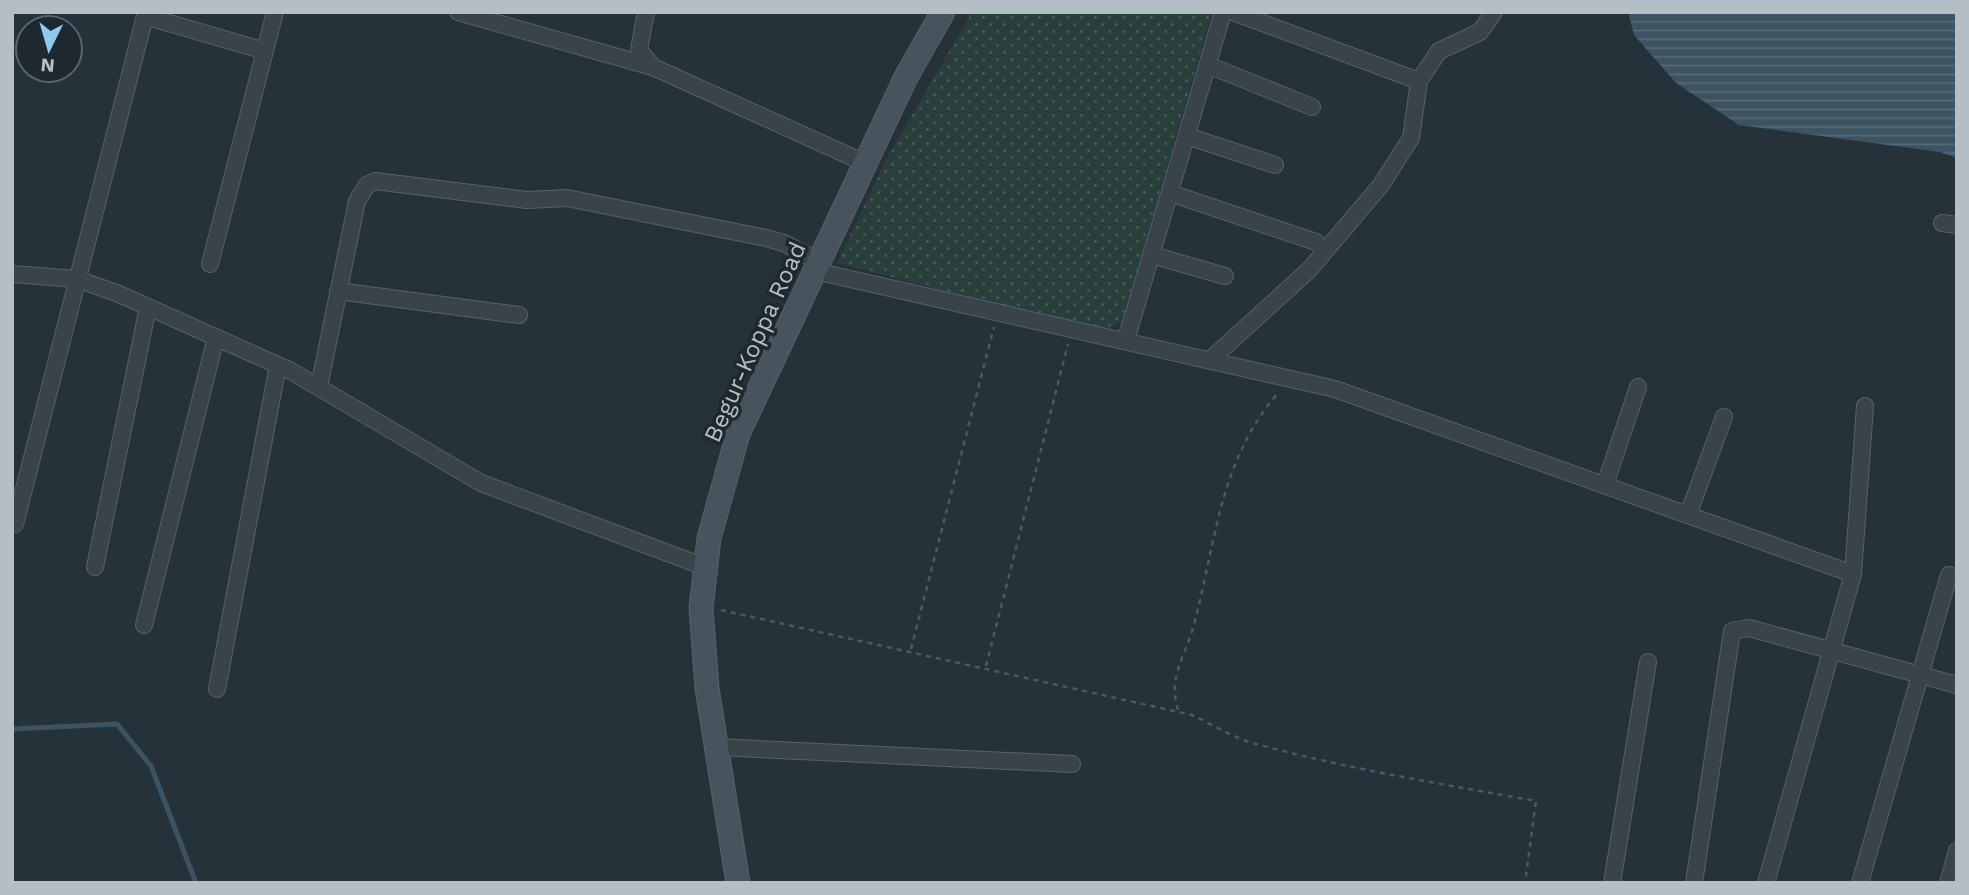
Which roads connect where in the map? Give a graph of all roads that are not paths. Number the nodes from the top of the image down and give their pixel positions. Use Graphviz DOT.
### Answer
graph roads {
  1 [pos="275,12"];
  2 [pos="458,12"];
  3 [pos="646,12"];
  4 [pos="943,12"];
  5 [pos="1223,12"];
  6 [pos="1233,12"];
  7 [pos="1494,12"];
  8 [pos="145,14"];
  9 [pos="265,51"];
  10 [pos="1208,65"];
  11 [pos="653,67"];
  12 [pos="1419,81"];
  13 [pos="1312,107"];
  14 [pos="1187,136"];
  15 [pos="865,163"];
  16 [pos="1275,165"];
  17 [pos="1170,193"];
  18 [pos="1316,242"];
  19 [pos="1152,255"];
  20 [pos="210,264"];
  21 [pos="817,267"];
  22 [pos="12,274"];
  23 [pos="1225,276"];
  24 [pos="77,279"];
  25 [pos="338,291"];
  26 [pos="148,307"];
  27 [pos="519,315"];
  28 [pos="216,337"];
  29 [pos="1124,340"];
  30 [pos="1210,360"];
  31 [pos="278,365"];
  32 [pos="319,387"];
  33 [pos="1638,387"];
  34 [pos="1866,406"];
  35 [pos="1724,417"];
  36 [pos="1605,485"];
  37 [pos="1688,515"];
  38 [pos="15,524"];
  39 [pos="95,567"];
  40 [pos="705,567"];
  41 [pos="1853,574"];
  42 [pos="1949,575"];
  43 [pos="144,625"];
  44 [pos="1832,651"];
  45 [pos="1648,662"];
  46 [pos="1920,675"];
  47 [pos="1957,685"];
  48 [pos="217,688"];
  49 [pos="717,747"];
  50 [pos="1072,764"];
  51 [pos="1957,851"];
  52 [pos="738,883"];
  53 [pos="1612,883"];
  54 [pos="1694,883"];
  55 [pos="1766,883"];
  56 [pos="1860,883"];
  57 [pos="1948,883"];
  1 -- 9 [label="street"];
  2 -- 11 [label="street"];
  3 -- 11 [label="street"];
  4 -- 15 [label="main road, Begur-Koppa Road"];
  5 -- 10 [label="street"];
  6 -- 12 [label="street"];
  7 -- 12 [label="street"];
  8 -- 9 [label="street"];
  8 -- 24 [label="street"];
  9 -- 20 [label="street"];
  10 -- 13 [label="street"];
  10 -- 14 [label="street"];
  11 -- 15 [label="street"];
  12 -- 30 [label="street"];
  14 -- 16 [label="street"];
  14 -- 17 [label="street"];
  15 -- 21 [label="main road, Begur-Koppa Road"];
  17 -- 18 [label="street"];
  17 -- 19 [label="street"];
  19 -- 23 [label="street"];
  19 -- 29 [label="street"];
  21 -- 25 [label="street"];
  21 -- 29 [label="street"];
  21 -- 40 [label="main road, Begur-Koppa Road"];
  22 -- 24 [label="street"];
  24 -- 26 [label="street"];
  24 -- 38 [label="street"];
  25 -- 27 [label="street"];
  25 -- 32 [label="street"];
  26 -- 28 [label="street"];
  26 -- 39 [label="street"];
  28 -- 31 [label="street"];
  28 -- 43 [label="street"];
  29 -- 30 [label="street"];
  30 -- 36 [label="street"];
  31 -- 32 [label="street"];
  31 -- 48 [label="street"];
  32 -- 40 [label="street"];
  33 -- 36 [label="street"];
  34 -- 41 [label="street"];
  35 -- 37 [label="street"];
  36 -- 37 [label="street"];
  37 -- 41 [label="street"];
  40 -- 49 [label="main road, Begur-Koppa Road"];
  41 -- 44 [label="street"];
  42 -- 46 [label="street"];
  44 -- 46 [label="street"];
  44 -- 54 [label="street"];
  44 -- 55 [label="street"];
  45 -- 53 [label="street"];
  46 -- 47 [label="street"];
  46 -- 56 [label="street"];
  49 -- 50 [label="street"];
  49 -- 52 [label="main road, Begur-Koppa Road"];
  51 -- 57 [label="street"];
}
